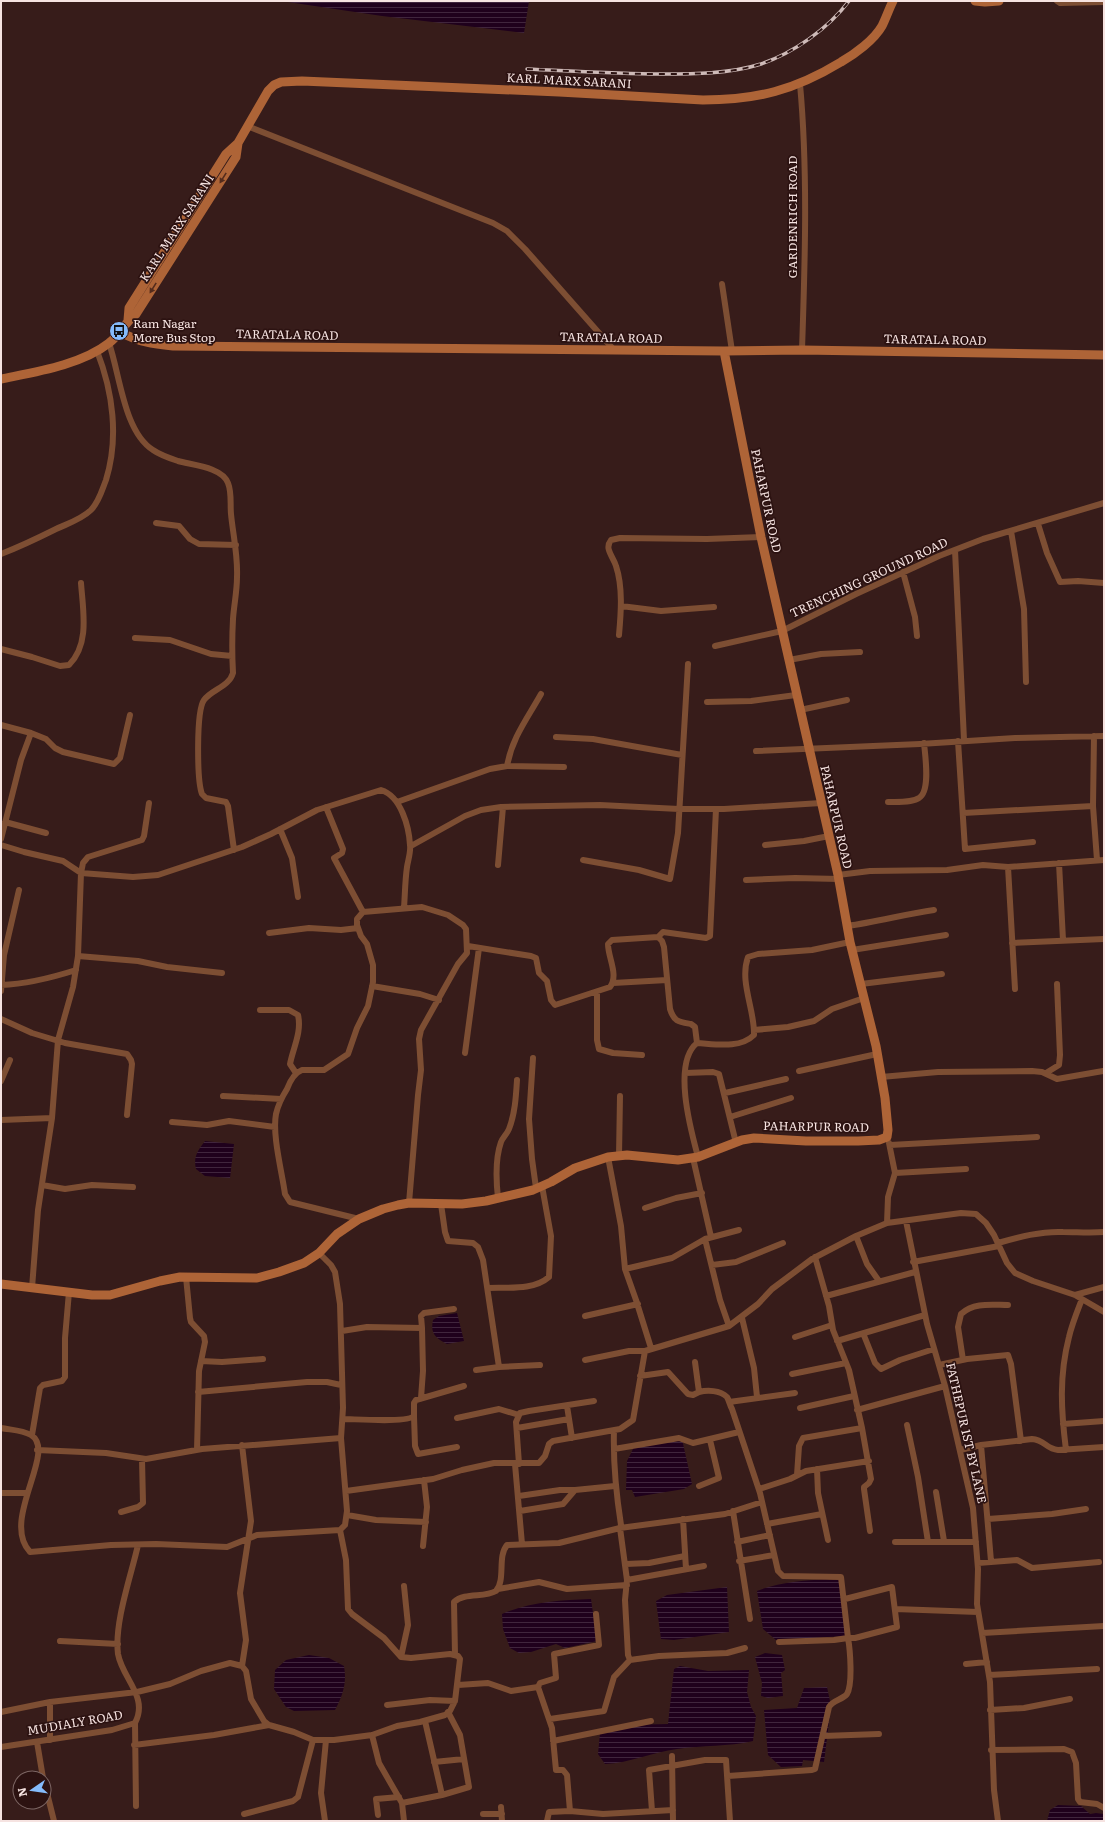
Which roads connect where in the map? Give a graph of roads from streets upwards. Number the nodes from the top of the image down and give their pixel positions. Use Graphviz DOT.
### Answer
graph roads {
  1 [pos="893,1"];
  2 [pos="975,1"];
  3 [pos="999,1"];
  4 [pos="1058,1"];
  5 [pos="1104,2"];
  6 [pos="800,84"];
  7 [pos="247,126"];
  8 [pos="722,284"];
  9 [pos="120,332"];
  10 [pos="109,343"];
  11 [pos="614,350"];
  12 [pos="802,350"];
  13 [pos="97,351"];
  14 [pos="728,351"];
  15 [pos="1104,355"];
  16 [pos="1,379"];
  17 [pos="1104,503"];
  18 [pos="156,523"];
  19 [pos="1038,524"];
  20 [pos="1011,531"];
  21 [pos="760,537"];
  22 [pos="236,545"];
  23 [pos="955,550"];
  24 [pos="1,554"];
  25 [pos="903,572"];
  26 [pos="1104,582"];
  27 [pos="81,583"];
  28 [pos="621,606"];
  29 [pos="714,606"];
  30 [pos="782,631"];
  31 [pos="619,635"];
  32 [pos="917,636"];
  33 [pos="135,638"];
  34 [pos="715,646"];
  35 [pos="1,649"];
  36 [pos="860,652"];
  37 [pos="232,656"];
  38 [pos="789,660"];
  39 [pos="688,664"];
  40 [pos="1026,682"];
  41 [pos="541,694"];
  42 [pos="796,695"];
  43 [pos="847,700"];
  44 [pos="707,702"];
  45 [pos="800,710"];
  46 [pos="130,714"];
  47 [pos="1,725"];
  48 [pos="31,733"];
  49 [pos="1094,736"];
  50 [pos="1104,736"];
  51 [pos="556,737"];
  52 [pos="961,740"];
  53 [pos="924,743"];
  54 [pos="808,748"];
  55 [pos="756,750"];
  56 [pos="682,755"];
  57 [pos="508,766"];
  58 [pos="564,767"];
  59 [pos="397,802"];
  60 [pos="888,802"];
  61 [pos="149,803"];
  62 [pos="821,803"];
  63 [pos="1093,806"];
  64 [pos="326,807"];
  65 [pos="503,807"];
  66 [pos="679,809"];
  67 [pos="716,809"];
  68 [pos="963,813"];
  69 [pos="5,822"];
  70 [pos="280,829"];
  71 [pos="46,833"];
  72 [pos="829,836"];
  73 [pos="1,839"];
  74 [pos="1033,842"];
  75 [pos="1,845"];
  76 [pos="765,845"];
  77 [pos="410,846"];
  78 [pos="234,850"];
  79 [pos="583,860"];
  80 [pos="1097,860"];
  81 [pos="1104,860"];
  82 [pos="1059,863"];
  83 [pos="498,866"];
  84 [pos="1008,867"];
  85 [pos="81,873"];
  86 [pos="838,877"];
  87 [pos="746,880"];
  88 [pos="19,890"];
  89 [pos="298,897"];
  90 [pos="404,908"];
  91 [pos="934,910"];
  92 [pos="363,912"];
  93 [pos="847,926"];
  94 [pos="358,928"];
  95 [pos="268,933"];
  96 [pos="946,935"];
  97 [pos="658,937"];
  98 [pos="1104,939"];
  99 [pos="1063,940"];
  100 [pos="1012,943"];
  101 [pos="468,946"];
  102 [pos="851,946"];
  103 [pos="479,948"];
  104 [pos="78,956"];
  105 [pos="76,970"];
  106 [pos="222,973"];
  107 [pos="942,974"];
  108 [pos="667,980"];
  109 [pos="613,983"];
  110 [pos="861,984"];
  111 [pos="1057,984"];
  112 [pos="1,985"];
  113 [pos="372,986"];
  114 [pos="1015,989"];
  115 [pos="1,991"];
  116 [pos="597,992"];
  117 [pos="864,998"];
  118 [pos="439,1000"];
  119 [pos="260,1010"];
  120 [pos="1,1019"];
  121 [pos="754,1030"];
  122 [pos="58,1040"];
  123 [pos="697,1043"];
  124 [pos="465,1053"];
  125 [pos="877,1054"];
  126 [pos="642,1055"];
  127 [pos="533,1058"];
  128 [pos="10,1060"];
  129 [pos="799,1071"];
  130 [pos="1103,1071"];
  131 [pos="296,1073"];
  132 [pos="685,1073"];
  133 [pos="1046,1073"];
  134 [pos="882,1077"];
  135 [pos="786,1079"];
  136 [pos="517,1080"];
  137 [pos="1,1081"];
  138 [pos="725,1093"];
  139 [pos="223,1096"];
  140 [pos="620,1096"];
  141 [pos="791,1098"];
  142 [pos="281,1099"];
  143 [pos="127,1115"];
  144 [pos="730,1117"];
  145 [pos="52,1118"];
  146 [pos="1,1120"];
  147 [pos="172,1122"];
  148 [pos="275,1127"];
  149 [pos="1037,1137"];
  150 [pos="889,1141"];
  151 [pos="736,1143"];
  152 [pos="619,1156"];
  153 [pos="608,1157"];
  154 [pos="696,1158"];
  155 [pos="966,1169"];
  156 [pos="895,1173"];
  157 [pos="42,1185"];
  158 [pos="133,1187"];
  159 [pos="539,1187"];
  160 [pos="702,1193"];
  161 [pos="498,1198"];
  162 [pos="409,1203"];
  163 [pos="441,1204"];
  164 [pos="645,1208"];
  165 [pos="359,1219"];
  166 [pos="906,1220"];
  167 [pos="887,1223"];
  168 [pos="739,1230"];
  169 [pos="1104,1232"];
  170 [pos="856,1236"];
  171 [pos="708,1238"];
  172 [pos="783,1243"];
  173 [pos="998,1245"];
  174 [pos="319,1253"];
  175 [pos="815,1257"];
  176 [pos="913,1262"];
  177 [pos="712,1265"];
  178 [pos="625,1269"];
  179 [pos="916,1272"];
  180 [pos="186,1277"];
  181 [pos="879,1281"];
  182 [pos="1,1284"];
  183 [pos="1104,1287"];
  184 [pos="32,1288"];
  185 [pos="488,1288"];
  186 [pos="68,1292"];
  187 [pos="1075,1295"];
  188 [pos="826,1296"];
  189 [pos="1082,1299"];
  190 [pos="638,1304"];
  191 [pos="1008,1306"];
  192 [pos="454,1309"];
  193 [pos="1104,1312"];
  194 [pos="925,1315"];
  195 [pos="585,1316"];
  196 [pos="742,1318"];
  197 [pos="832,1325"];
  198 [pos="730,1326"];
  199 [pos="422,1328"];
  200 [pos="342,1331"];
  201 [pos="863,1333"];
  202 [pos="795,1336"];
  203 [pos="837,1341"];
  204 [pos="651,1348"];
  205 [pos="934,1350"];
  206 [pos="645,1352"];
  207 [pos="263,1359"];
  208 [pos="585,1360"];
  209 [pos="963,1360"];
  210 [pos="201,1361"];
  211 [pos="695,1362"];
  212 [pos="846,1363"];
  213 [pos="540,1365"];
  214 [pos="939,1365"];
  215 [pos="499,1367"];
  216 [pos="476,1370"];
  217 [pos="792,1374"];
  218 [pos="640,1376"];
  219 [pos="342,1385"];
  220 [pos="464,1386"];
  221 [pos="945,1386"];
  222 [pos="198,1392"];
  223 [pos="698,1392"];
  224 [pos="795,1393"];
  225 [pos="854,1396"];
  226 [pos="757,1397"];
  227 [pos="421,1398"];
  228 [pos="594,1402"];
  229 [pos="729,1402"];
  230 [pos="567,1406"];
  231 [pos="800,1408"];
  232 [pos="857,1410"];
  233 [pos="518,1415"];
  234 [pos="414,1416"];
  235 [pos="457,1418"];
  236 [pos="569,1418"];
  237 [pos="343,1419"];
  238 [pos="1104,1421"];
  239 [pos="1063,1424"];
  240 [pos="907,1425"];
  241 [pos="1,1428"];
  242 [pos="517,1428"];
  243 [pos="862,1428"];
  244 [pos="614,1430"];
  245 [pos="739,1432"];
  246 [pos="32,1436"];
  247 [pos="341,1438"];
  248 [pos="572,1438"];
  249 [pos="710,1440"];
  250 [pos="1021,1441"];
  251 [pos="242,1445"];
  252 [pos="982,1445"];
  253 [pos="1104,1446"];
  254 [pos="457,1447"];
  255 [pos="614,1449"];
  256 [pos="37,1450"];
  257 [pos="197,1450"];
  258 [pos="960,1450"];
  259 [pos="1066,1450"];
  260 [pos="142,1459"];
  261 [pos="868,1461"];
  262 [pos="517,1464"];
  263 [pos="817,1469"];
  264 [pos="797,1475"];
  265 [pos="424,1480"];
  266 [pos="615,1486"];
  267 [pos="699,1486"];
  268 [pos="759,1489"];
  269 [pos="575,1490"];
  270 [pos="346,1491"];
  271 [pos="26,1492"];
  272 [pos="936,1492"];
  273 [pos="1,1493"];
  274 [pos="519,1496"];
  275 [pos="762,1502"];
  276 [pos="1086,1509"];
  277 [pos="520,1511"];
  278 [pos="733,1511"];
  279 [pos="121,1512"];
  280 [pos="822,1514"];
  281 [pos="347,1515"];
  282 [pos="683,1519"];
  283 [pos="988,1519"];
  284 [pos="426,1522"];
  285 [pos="768,1524"];
  286 [pos="620,1528"];
  287 [pos="340,1530"];
  288 [pos="870,1531"];
  289 [pos="770,1535"];
  290 [pos="248,1539"];
  291 [pos="828,1540"];
  292 [pos="944,1541"];
  293 [pos="737,1542"];
  294 [pos="895,1542"];
  295 [pos="928,1542"];
  296 [pos="976,1542"];
  297 [pos="522,1544"];
  298 [pos="138,1545"];
  299 [pos="423,1546"];
  300 [pos="774,1555"];
  301 [pos="685,1556"];
  302 [pos="740,1561"];
  303 [pos="991,1561"];
  304 [pos="1099,1562"];
  305 [pos="978,1563"];
  306 [pos="626,1564"];
  307 [pos="704,1566"];
  308 [pos="686,1570"];
  309 [pos="627,1583"];
  310 [pos="404,1586"];
  311 [pos="498,1589"];
  312 [pos="845,1599"];
  313 [pos="895,1609"];
  314 [pos="978,1612"];
  315 [pos="596,1614"];
  316 [pos="750,1619"];
  317 [pos="1104,1626"];
  318 [pos="982,1633"];
  319 [pos="848,1638"];
  320 [pos="60,1641"];
  321 [pos="779,1642"];
  322 [pos="118,1644"];
  323 [pos="745,1648"];
  324 [pos="455,1655"];
  325 [pos="401,1656"];
  326 [pos="630,1660"];
  327 [pos="987,1662"];
  328 [pos="966,1664"];
  329 [pos="242,1666"];
  330 [pos="1097,1669"];
  331 [pos="989,1675"];
  332 [pos="458,1685"];
  333 [pos="538,1687"];
  334 [pos="137,1692"];
  335 [pos="1070,1699"];
  336 [pos="455,1701"];
  337 [pos="50,1702"];
  338 [pos="387,1705"];
  339 [pos="990,1710"];
  340 [pos="1,1712"];
  341 [pos="448,1712"];
  342 [pos="550,1720"];
  343 [pos="426,1721"];
  344 [pos="652,1721"];
  345 [pos="135,1723"];
  346 [pos="269,1725"];
  347 [pos="879,1734"];
  348 [pos="372,1735"];
  349 [pos="823,1736"];
  350 [pos="50,1740"];
  351 [pos="313,1740"];
  352 [pos="326,1740"];
  353 [pos="553,1741"];
  354 [pos="37,1742"];
  355 [pos="134,1745"];
  356 [pos="1,1747"];
  357 [pos="991,1750"];
  358 [pos="672,1756"];
  359 [pos="464,1759"];
  360 [pos="434,1762"];
  361 [pos="672,1766"];
  362 [pos="42,1770"];
  363 [pos="728,1776"];
  364 [pos="442,1795"];
  365 [pos="399,1797"];
  366 [pos="402,1803"];
  367 [pos="136,1806"];
  368 [pos="501,1807"];
  369 [pos="1104,1808"];
  370 [pos="51,1810"];
  371 [pos="673,1810"];
  372 [pos="570,1811"];
  373 [pos="652,1811"];
  374 [pos="244,1814"];
  375 [pos="483,1814"];
  376 [pos="502,1814"];
  377 [pos="378,1815"];
  378 [pos="603,1818"];
  379 [pos="54,1821"];
  380 [pos="325,1821"];
  381 [pos="404,1821"];
  382 [pos="502,1821"];
  383 [pos="547,1821"];
  384 [pos="673,1821"];
  385 [pos="730,1821"];
  386 [pos="998,1821"];
  1 -- 6 [label="street, KARL MARX SARANI"];
  2 -- 3 [label="street"];
  4 -- 5 [label="street"];
  6 -- 7 [label="street, KARL MARX SARANI"];
  6 -- 12 [label="street, GARDENRICH ROAD"];
  7 -- 9 [label="street, KARL MARX SARANI"];
  7 -- 11 [label="street"];
  8 -- 14 [label="street"];
  9 -- 10 [label="street, KARL MARX SARANI"];
  9 -- 11 [label="street, TARATALA ROAD"];
  10 -- 13 [label="street, KARL MARX SARANI"];
  10 -- 22 [label="street"];
  11 -- 14 [label="street, TARATALA ROAD"];
  12 -- 14 [label="street, TARATALA ROAD"];
  12 -- 15 [label="street, TARATALA ROAD"];
  13 -- 16 [label="street, KARL MARX SARANI"];
  13 -- 24 [label="street"];
  14 -- 21 [label="street, PAHARPUR ROAD"];
  17 -- 19 [label="street, TRENCHING GROUND ROAD"];
  18 -- 22 [label="street"];
  19 -- 20 [label="street, TRENCHING GROUND ROAD"];
  19 -- 26 [label="street"];
  20 -- 23 [label="street, TRENCHING GROUND ROAD"];
  20 -- 40 [label="street"];
  21 -- 28 [label="street"];
  21 -- 30 [label="street, PAHARPUR ROAD"];
  22 -- 37 [label="street"];
  23 -- 25 [label="street, TRENCHING GROUND ROAD"];
  23 -- 52 [label="street"];
  25 -- 30 [label="street, TRENCHING GROUND ROAD"];
  25 -- 32 [label="street"];
  27 -- 35 [label="street"];
  28 -- 29 [label="street"];
  28 -- 31 [label="street"];
  30 -- 34 [label="street, TRENCHING GROUND ROAD"];
  30 -- 38 [label="street, PAHARPUR ROAD"];
  33 -- 37 [label="street"];
  36 -- 38 [label="street"];
  37 -- 78 [label="street"];
  38 -- 42 [label="street, PAHARPUR ROAD"];
  39 -- 56 [label="street"];
  41 -- 57 [label="street"];
  42 -- 44 [label="street"];
  42 -- 45 [label="street, PAHARPUR ROAD"];
  43 -- 45 [label="street"];
  45 -- 54 [label="street, PAHARPUR ROAD"];
  46 -- 48 [label="street"];
  47 -- 48 [label="street"];
  48 -- 69 [label="street"];
  49 -- 50 [label="street"];
  49 -- 52 [label="street"];
  49 -- 63 [label="street"];
  51 -- 56 [label="street"];
  52 -- 53 [label="street"];
  52 -- 68 [label="street"];
  53 -- 54 [label="street"];
  53 -- 60 [label="street"];
  54 -- 55 [label="street"];
  54 -- 62 [label="street, PAHARPUR ROAD"];
  56 -- 66 [label="street"];
  57 -- 58 [label="street"];
  57 -- 59 [label="street"];
  59 -- 64 [label="street"];
  59 -- 77 [label="street"];
  61 -- 85 [label="street"];
  62 -- 67 [label="street"];
  62 -- 72 [label="street, PAHARPUR ROAD"];
  63 -- 68 [label="street"];
  63 -- 80 [label="street"];
  64 -- 70 [label="street"];
  64 -- 92 [label="street"];
  65 -- 66 [label="street"];
  65 -- 77 [label="street"];
  65 -- 83 [label="street"];
  66 -- 67 [label="street"];
  66 -- 79 [label="street"];
  67 -- 97 [label="street"];
  68 -- 74 [label="street"];
  69 -- 71 [label="street"];
  69 -- 73 [label="street"];
  70 -- 78 [label="street"];
  70 -- 89 [label="street"];
  72 -- 76 [label="street"];
  72 -- 86 [label="street, PAHARPUR ROAD"];
  75 -- 85 [label="street"];
  77 -- 90 [label="street"];
  78 -- 85 [label="street"];
  80 -- 81 [label="street"];
  80 -- 82 [label="street"];
  82 -- 84 [label="street"];
  82 -- 99 [label="street"];
  84 -- 86 [label="street"];
  84 -- 100 [label="street"];
  85 -- 104 [label="street"];
  86 -- 87 [label="street"];
  86 -- 93 [label="street, PAHARPUR ROAD"];
  88 -- 112 [label="street"];
  90 -- 92 [label="street"];
  90 -- 101 [label="street"];
  91 -- 93 [label="street"];
  92 -- 94 [label="street"];
  93 -- 102 [label="street, PAHARPUR ROAD"];
  94 -- 95 [label="street"];
  94 -- 113 [label="street"];
  96 -- 102 [label="street"];
  97 -- 108 [label="street"];
  97 -- 109 [label="street"];
  98 -- 99 [label="street"];
  99 -- 100 [label="street"];
  100 -- 114 [label="street"];
  101 -- 103 [label="street"];
  101 -- 118 [label="street"];
  102 -- 110 [label="street, PAHARPUR ROAD"];
  102 -- 121 [label="street"];
  103 -- 116 [label="street"];
  103 -- 124 [label="street"];
  104 -- 105 [label="street"];
  104 -- 106 [label="street"];
  105 -- 112 [label="street"];
  105 -- 122 [label="street"];
  107 -- 110 [label="street"];
  108 -- 109 [label="street"];
  108 -- 123 [label="street"];
  109 -- 116 [label="street"];
  110 -- 117 [label="street, PAHARPUR ROAD"];
  111 -- 133 [label="street"];
  112 -- 115 [label="street"];
  113 -- 118 [label="street"];
  113 -- 131 [label="street"];
  116 -- 126 [label="street"];
  117 -- 121 [label="street"];
  117 -- 125 [label="street, PAHARPUR ROAD"];
  118 -- 162 [label="street"];
  119 -- 131 [label="street"];
  120 -- 122 [label="street"];
  121 -- 123 [label="street"];
  122 -- 143 [label="street"];
  122 -- 145 [label="street"];
  123 -- 132 [label="street"];
  125 -- 129 [label="street"];
  125 -- 134 [label="street, PAHARPUR ROAD"];
  127 -- 159 [label="street"];
  128 -- 137 [label="street"];
  130 -- 133 [label="street"];
  131 -- 142 [label="street"];
  132 -- 138 [label="street"];
  132 -- 154 [label="street"];
  133 -- 134 [label="street"];
  134 -- 150 [label="street, PAHARPUR ROAD"];
  135 -- 138 [label="street"];
  136 -- 161 [label="street"];
  138 -- 144 [label="street"];
  139 -- 142 [label="street"];
  140 -- 152 [label="street"];
  141 -- 144 [label="street"];
  142 -- 148 [label="street"];
  144 -- 151 [label="street"];
  145 -- 146 [label="street"];
  145 -- 157 [label="street"];
  147 -- 148 [label="street"];
  148 -- 165 [label="street"];
  149 -- 150 [label="street"];
  150 -- 151 [label="street, PAHARPUR ROAD"];
  150 -- 156 [label="street"];
  151 -- 154 [label="street, PAHARPUR ROAD"];
  152 -- 153 [label="street, PAHARPUR ROAD"];
  152 -- 154 [label="street, PAHARPUR ROAD"];
  153 -- 159 [label="street, PAHARPUR ROAD"];
  153 -- 178 [label="street"];
  154 -- 160 [label="street"];
  155 -- 156 [label="street"];
  156 -- 167 [label="street"];
  157 -- 158 [label="street"];
  157 -- 184 [label="street"];
  159 -- 161 [label="street, PAHARPUR ROAD"];
  159 -- 185 [label="street"];
  160 -- 164 [label="street"];
  160 -- 171 [label="street"];
  161 -- 163 [label="street, PAHARPUR ROAD"];
  162 -- 163 [label="street, PAHARPUR ROAD"];
  162 -- 165 [label="street, PAHARPUR ROAD"];
  163 -- 185 [label="street"];
  165 -- 174 [label="street, PAHARPUR ROAD"];
  166 -- 167 [label="street"];
  166 -- 173 [label="street"];
  166 -- 176 [label="street, FATHEPUR 1ST BY LANE"];
  167 -- 170 [label="street"];
  168 -- 171 [label="street"];
  169 -- 173 [label="street"];
  170 -- 175 [label="street"];
  170 -- 181 [label="street"];
  171 -- 177 [label="street"];
  171 -- 178 [label="street"];
  172 -- 177 [label="street"];
  173 -- 176 [label="street"];
  173 -- 187 [label="street"];
  174 -- 180 [label="street, PAHARPUR ROAD"];
  174 -- 200 [label="street"];
  175 -- 188 [label="street"];
  175 -- 196 [label="street"];
  176 -- 179 [label="street, FATHEPUR 1ST BY LANE"];
  177 -- 198 [label="street"];
  178 -- 190 [label="street"];
  179 -- 181 [label="street"];
  179 -- 194 [label="street, FATHEPUR 1ST BY LANE"];
  180 -- 186 [label="street, PAHARPUR ROAD"];
  180 -- 210 [label="street"];
  181 -- 188 [label="street"];
  182 -- 184 [label="street, PAHARPUR ROAD"];
  183 -- 187 [label="street"];
  184 -- 186 [label="street, PAHARPUR ROAD"];
  185 -- 215 [label="street"];
  186 -- 246 [label="street"];
  187 -- 189 [label="street"];
  188 -- 197 [label="street"];
  189 -- 193 [label="street"];
  189 -- 239 [label="street"];
  190 -- 195 [label="street"];
  190 -- 204 [label="street"];
  191 -- 209 [label="street"];
  192 -- 199 [label="street"];
  194 -- 201 [label="street"];
  194 -- 205 [label="street, FATHEPUR 1ST BY LANE"];
  196 -- 198 [label="street"];
  196 -- 226 [label="street"];
  197 -- 202 [label="street"];
  197 -- 203 [label="street"];
  198 -- 204 [label="street"];
  199 -- 200 [label="street"];
  199 -- 227 [label="street"];
  200 -- 219 [label="street"];
  201 -- 203 [label="street"];
  201 -- 205 [label="street"];
  203 -- 212 [label="street"];
  204 -- 206 [label="street"];
  205 -- 214 [label="street, FATHEPUR 1ST BY LANE"];
  206 -- 208 [label="street"];
  206 -- 218 [label="street"];
  207 -- 210 [label="street"];
  209 -- 214 [label="street"];
  209 -- 250 [label="street"];
  210 -- 222 [label="street"];
  211 -- 223 [label="street"];
  212 -- 217 [label="street"];
  212 -- 225 [label="street"];
  213 -- 215 [label="street"];
  214 -- 221 [label="street, FATHEPUR 1ST BY LANE"];
  215 -- 216 [label="street"];
  218 -- 223 [label="street"];
  218 -- 244 [label="street"];
  219 -- 222 [label="street"];
  219 -- 237 [label="street"];
  220 -- 227 [label="street"];
  221 -- 232 [label="street"];
  221 -- 258 [label="street, FATHEPUR 1ST BY LANE"];
  222 -- 257 [label="street"];
  223 -- 229 [label="street"];
  224 -- 226 [label="street"];
  225 -- 231 [label="street"];
  225 -- 232 [label="street"];
  226 -- 229 [label="street"];
  227 -- 234 [label="street"];
  228 -- 230 [label="street"];
  229 -- 245 [label="street"];
  230 -- 233 [label="street"];
  230 -- 236 [label="street"];
  232 -- 243 [label="street"];
  233 -- 235 [label="street"];
  233 -- 242 [label="street"];
  234 -- 237 [label="street"];
  234 -- 254 [label="street"];
  236 -- 242 [label="street"];
  236 -- 248 [label="street"];
  237 -- 247 [label="street"];
  238 -- 239 [label="street"];
  239 -- 259 [label="street"];
  240 -- 295 [label="street"];
  241 -- 246 [label="street"];
  242 -- 262 [label="street"];
  243 -- 261 [label="street"];
  243 -- 264 [label="street"];
  244 -- 248 [label="street"];
  244 -- 255 [label="street"];
  245 -- 249 [label="street"];
  245 -- 268 [label="street"];
  246 -- 256 [label="street"];
  247 -- 251 [label="street"];
  247 -- 270 [label="street"];
  248 -- 262 [label="street"];
  249 -- 255 [label="street"];
  249 -- 267 [label="street"];
  250 -- 252 [label="street"];
  250 -- 259 [label="street"];
  251 -- 257 [label="street"];
  251 -- 290 [label="street"];
  252 -- 258 [label="street"];
  252 -- 283 [label="street"];
  253 -- 259 [label="street"];
  255 -- 266 [label="street"];
  256 -- 260 [label="street"];
  256 -- 271 [label="street"];
  257 -- 260 [label="street"];
  258 -- 296 [label="street, FATHEPUR 1ST BY LANE"];
  260 -- 279 [label="street"];
  261 -- 263 [label="street"];
  261 -- 288 [label="street"];
  262 -- 265 [label="street"];
  262 -- 274 [label="street"];
  263 -- 264 [label="street"];
  263 -- 280 [label="street"];
  264 -- 268 [label="street"];
  265 -- 270 [label="street"];
  265 -- 284 [label="street"];
  266 -- 269 [label="street"];
  266 -- 286 [label="street"];
  268 -- 275 [label="street"];
  269 -- 274 [label="street"];
  269 -- 277 [label="street"];
  270 -- 281 [label="street"];
  271 -- 273 [label="street"];
  271 -- 298 [label="street"];
  272 -- 292 [label="street"];
  274 -- 277 [label="street"];
  275 -- 278 [label="street"];
  275 -- 285 [label="street"];
  276 -- 283 [label="street"];
  277 -- 297 [label="street"];
  278 -- 282 [label="street"];
  278 -- 293 [label="street"];
  280 -- 285 [label="street"];
  280 -- 291 [label="street"];
  281 -- 284 [label="street"];
  281 -- 287 [label="street"];
  282 -- 286 [label="street"];
  282 -- 301 [label="street"];
  283 -- 303 [label="street"];
  284 -- 299 [label="street"];
  285 -- 289 [label="street"];
  286 -- 297 [label="street"];
  286 -- 306 [label="street"];
  287 -- 290 [label="street"];
  287 -- 325 [label="street"];
  289 -- 293 [label="street"];
  289 -- 300 [label="street"];
  290 -- 298 [label="street"];
  290 -- 329 [label="street"];
  292 -- 295 [label="street"];
  292 -- 296 [label="street"];
  293 -- 302 [label="street"];
  294 -- 295 [label="street"];
  296 -- 305 [label="street, FATHEPUR 1ST BY LANE"];
  297 -- 311 [label="street"];
  298 -- 322 [label="street, MUDIALY ROAD"];
  300 -- 302 [label="street"];
  300 -- 312 [label="street"];
  301 -- 306 [label="street"];
  301 -- 308 [label="street"];
  302 -- 316 [label="street"];
  303 -- 304 [label="street"];
  303 -- 305 [label="street"];
  305 -- 314 [label="street, FATHEPUR 1ST BY LANE"];
  306 -- 309 [label="street"];
  307 -- 308 [label="street"];
  308 -- 309 [label="street"];
  309 -- 311 [label="street"];
  309 -- 326 [label="street"];
  310 -- 325 [label="street"];
  311 -- 324 [label="street"];
  312 -- 313 [label="street"];
  312 -- 319 [label="street"];
  313 -- 314 [label="street"];
  313 -- 319 [label="street"];
  314 -- 318 [label="street, FATHEPUR 1ST BY LANE"];
  315 -- 333 [label="street"];
  317 -- 318 [label="street"];
  318 -- 327 [label="street, FATHEPUR 1ST BY LANE"];
  319 -- 321 [label="street"];
  319 -- 349 [label="street"];
  320 -- 322 [label="street"];
  322 -- 334 [label="street, MUDIALY ROAD"];
  323 -- 326 [label="street"];
  324 -- 325 [label="street"];
  324 -- 332 [label="street"];
  326 -- 342 [label="street"];
  327 -- 328 [label="street"];
  327 -- 331 [label="street, FATHEPUR 1ST BY LANE"];
  329 -- 334 [label="street"];
  329 -- 346 [label="street"];
  330 -- 331 [label="street"];
  331 -- 339 [label="street, FATHEPUR 1ST BY LANE"];
  332 -- 333 [label="street"];
  332 -- 336 [label="street"];
  333 -- 342 [label="street"];
  334 -- 337 [label="street"];
  334 -- 345 [label="street, MUDIALY ROAD"];
  335 -- 339 [label="street"];
  336 -- 338 [label="street"];
  336 -- 341 [label="street"];
  337 -- 340 [label="street"];
  337 -- 350 [label="street"];
  339 -- 357 [label="street, FATHEPUR 1ST BY LANE"];
  341 -- 343 [label="street"];
  341 -- 359 [label="street"];
  342 -- 353 [label="street"];
  343 -- 348 [label="street"];
  343 -- 360 [label="street"];
  344 -- 353 [label="street"];
  345 -- 350 [label="street, MUDIALY ROAD"];
  345 -- 355 [label="street"];
  346 -- 351 [label="street"];
  346 -- 355 [label="street"];
  347 -- 349 [label="street"];
  348 -- 352 [label="street"];
  348 -- 365 [label="street"];
  349 -- 363 [label="street"];
  350 -- 354 [label="street, MUDIALY ROAD"];
  351 -- 352 [label="street"];
  351 -- 374 [label="street"];
  352 -- 380 [label="street"];
  353 -- 372 [label="street"];
  354 -- 356 [label="street, MUDIALY ROAD"];
  354 -- 362 [label="street"];
  355 -- 367 [label="street"];
  357 -- 369 [label="street"];
  357 -- 386 [label="street, FATHEPUR 1ST BY LANE"];
  358 -- 361 [label="street"];
  359 -- 360 [label="street"];
  359 -- 364 [label="street"];
  360 -- 364 [label="street"];
  361 -- 363 [label="street"];
  361 -- 371 [label="street"];
  361 -- 373 [label="street"];
  363 -- 385 [label="street"];
  364 -- 366 [label="street"];
  365 -- 366 [label="street"];
  365 -- 377 [label="street"];
  366 -- 381 [label="street"];
  368 -- 376 [label="street"];
  370 -- 379 [label="street"];
  371 -- 373 [label="street"];
  371 -- 384 [label="street"];
  372 -- 378 [label="street"];
  372 -- 383 [label="street"];
  373 -- 378 [label="street"];
  375 -- 376 [label="street"];
  376 -- 382 [label="street"];
}
